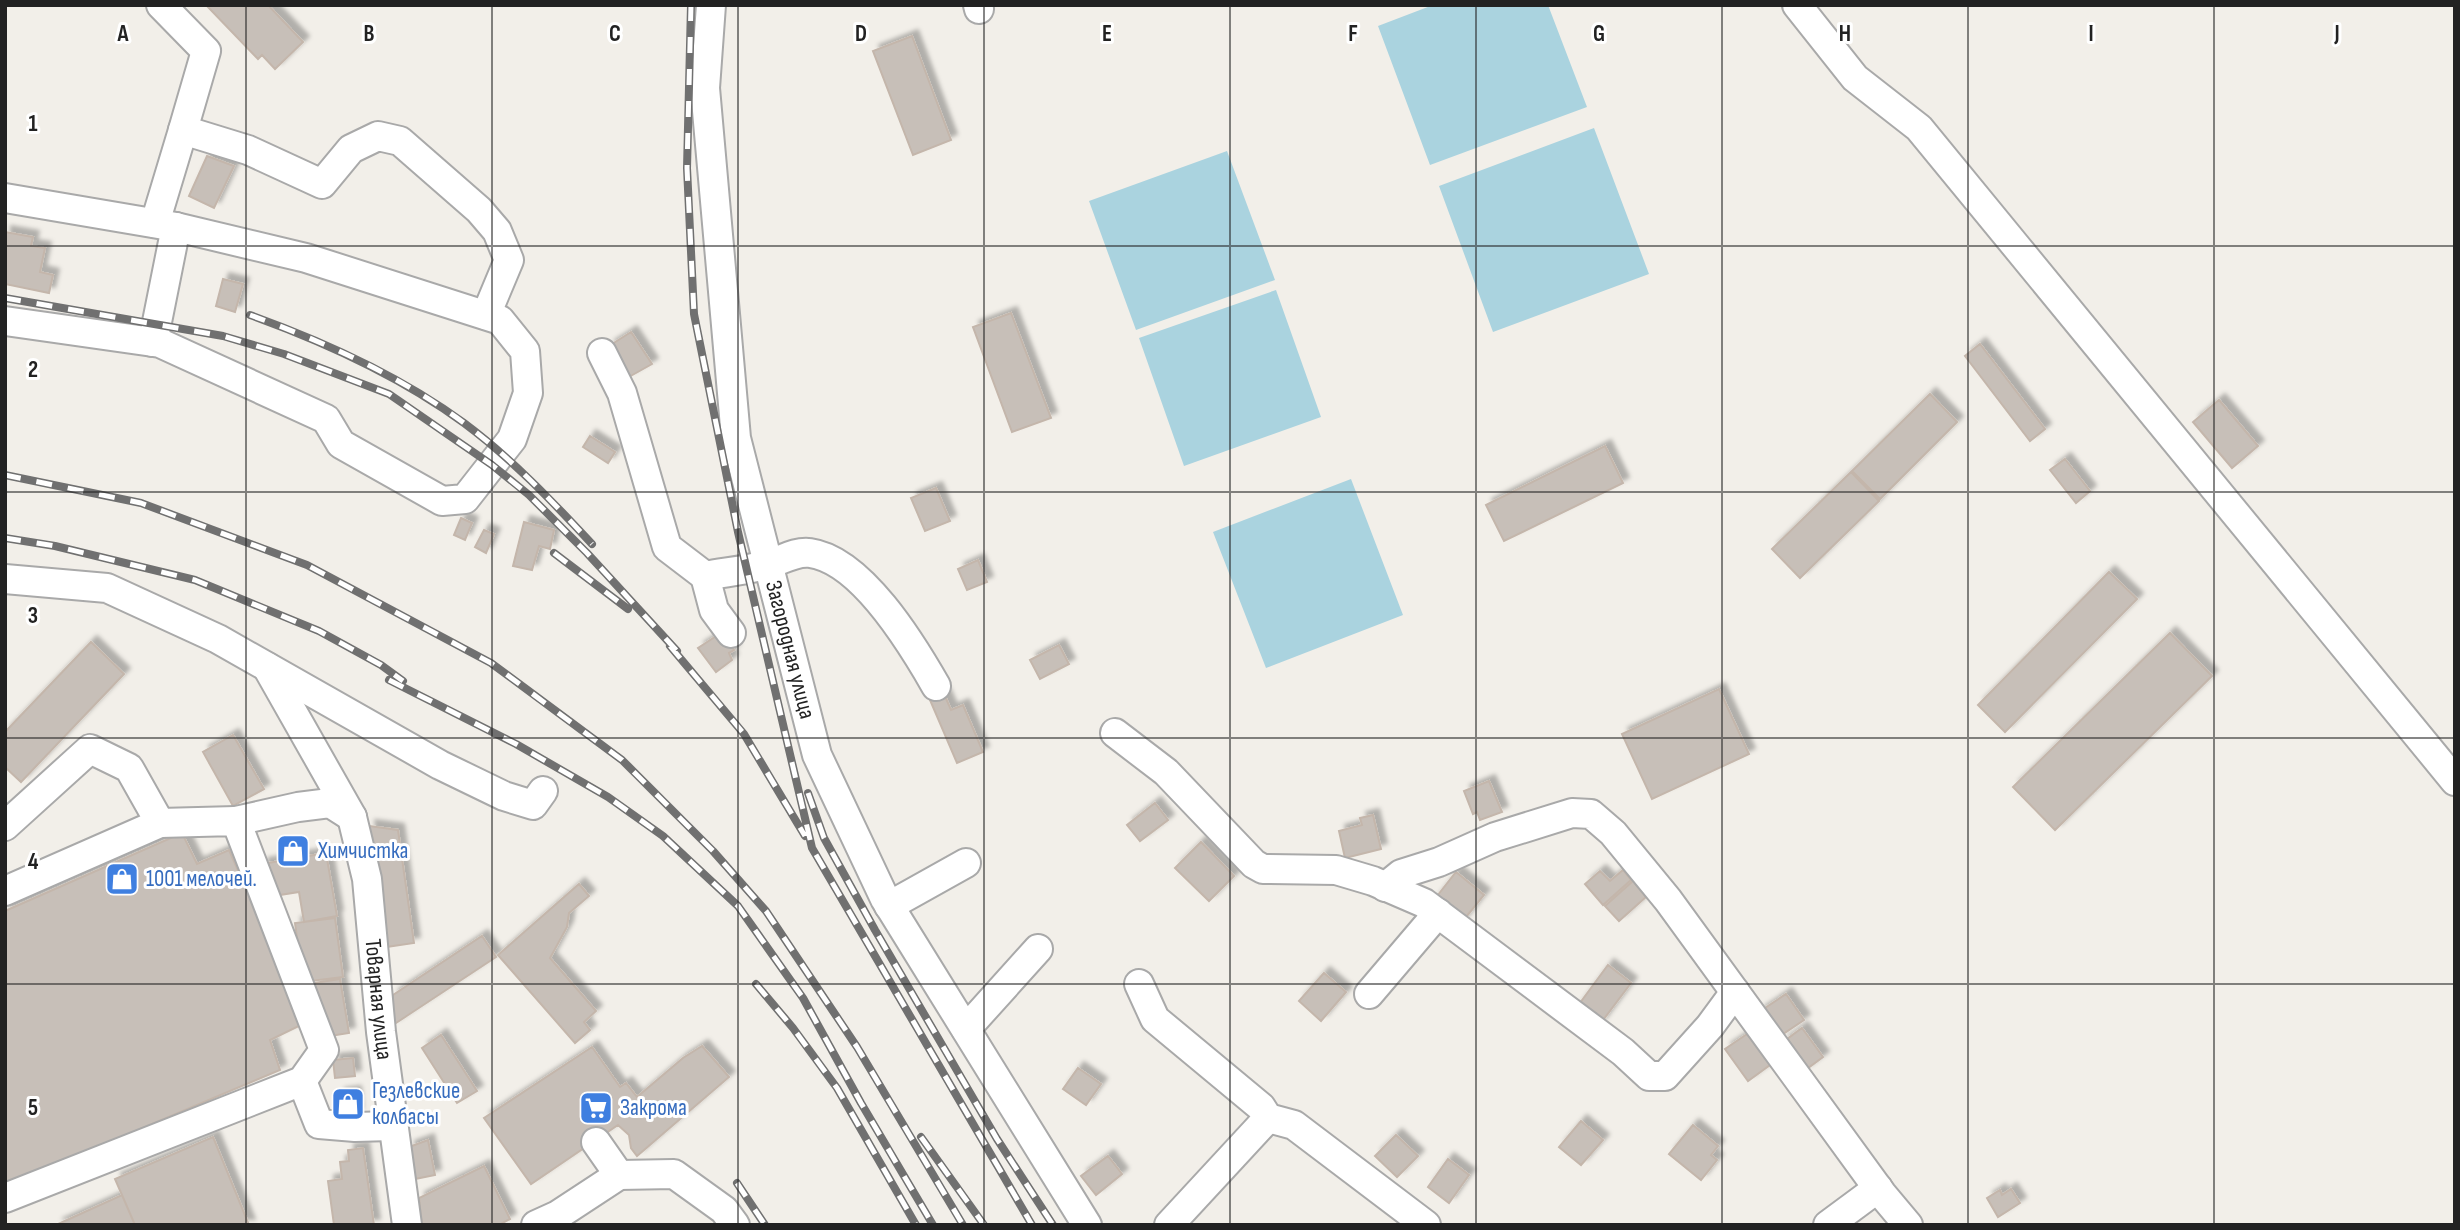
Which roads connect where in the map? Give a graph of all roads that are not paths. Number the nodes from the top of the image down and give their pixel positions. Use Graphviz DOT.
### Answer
graph roads {
  1 [pos="161,5"];
  2 [pos="711,5"];
  3 [pos="1797,5"];
  4 [pos="183,130"];
  5 [pos="5,198"];
  6 [pos="165,225"];
  7 [pos="485,315"];
  8 [pos="5,321"];
  9 [pos="153,342"];
  10 [pos="602,354"];
  11 [pos="768,564"];
  12 [pos="705,576"];
  13 [pos="5,579"];
  14 [pos="731,633"];
  15 [pos="267,667"];
  16 [pos="936,686"];
  17 [pos="1115,733"];
  18 [pos="2455,781"];
  19 [pos="543,791"];
  20 [pos="352,817"];
  21 [pos="236,821"];
  22 [pos="160,823"];
  23 [pos="5,826"];
  24 [pos="966,863"];
  25 [pos="1385,887"];
  26 [pos="5,891"];
  27 [pos="889,906"];
  28 [pos="1438,913"];
  29 [pos="1038,950"];
  30 [pos="1139,984"];
  31 [pos="1735,992"];
  32 [pos="1369,994"];
  33 [pos="965,1029"];
  34 [pos="302,1082"];
  35 [pos="1268,1118"];
  36 [pos="392,1126"];
  37 [pos="596,1142"];
  38 [pos="619,1175"];
  39 [pos="1878,1188"];
  40 [pos="5,1198"];
  41 [pos="407,1225"];
  42 [pos="536,1225"];
  43 [pos="735,1225"];
  44 [pos="1087,1225"];
  45 [pos="1169,1225"];
  46 [pos="1426,1225"];
  47 [pos="1828,1225"];
  48 [pos="1908,1225"];
  1 -- 4 [label="street"];
  2 -- 11 [label="street, Загородная улица"];
  3 -- 18 [label="street"];
  4 -- 6 [label="street"];
  4 -- 7 [label="street"];
  5 -- 6 [label="street"];
  6 -- 7 [label="street"];
  6 -- 9 [label="street"];
  7 -- 9 [label="street"];
  8 -- 9 [label="street"];
  10 -- 12 [label="street"];
  11 -- 12 [label="street"];
  11 -- 16 [label="street"];
  11 -- 27 [label="street, Загородная улица"];
  12 -- 14 [label="street"];
  13 -- 15 [label="street"];
  15 -- 19 [label="street"];
  15 -- 20 [label="street, Товарная улица"];
  17 -- 25 [label="street"];
  20 -- 21 [label="street"];
  20 -- 36 [label="street, Товарная улица"];
  21 -- 22 [label="street"];
  21 -- 34 [label="street"];
  22 -- 23 [label="street"];
  22 -- 26 [label="street"];
  24 -- 27 [label="street"];
  25 -- 28 [label="street"];
  25 -- 31 [label="street"];
  27 -- 33 [label="street, Загородная улица"];
  28 -- 31 [label="street"];
  28 -- 32 [label="street"];
  29 -- 33 [label="street"];
  30 -- 35 [label="street"];
  31 -- 39 [label="street"];
  33 -- 44 [label="street, Загородная улица"];
  34 -- 36 [label="street"];
  34 -- 40 [label="street"];
  35 -- 45 [label="street"];
  35 -- 46 [label="street"];
  36 -- 41 [label="street, Товарная улица"];
  37 -- 38 [label="street"];
  38 -- 42 [label="street"];
  38 -- 43 [label="street"];
  39 -- 47 [label="street"];
  39 -- 48 [label="street"];
}
